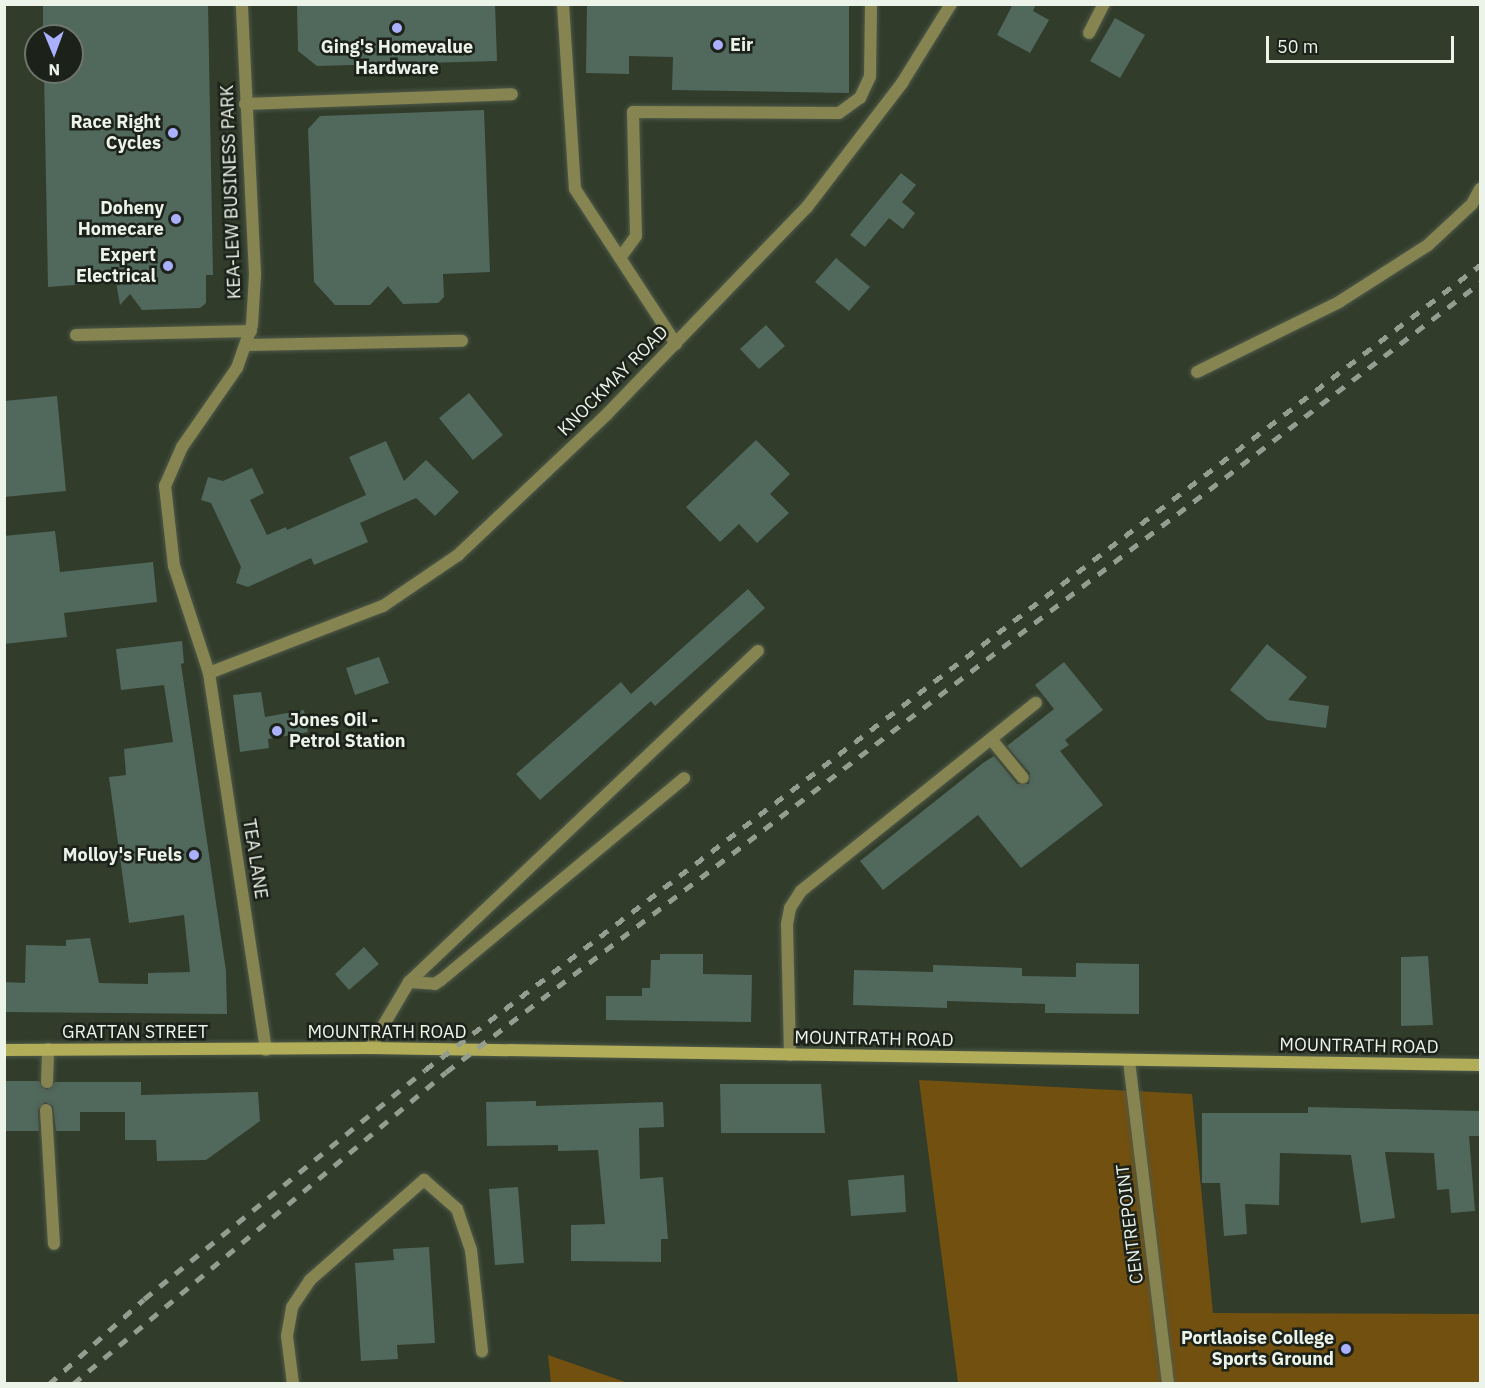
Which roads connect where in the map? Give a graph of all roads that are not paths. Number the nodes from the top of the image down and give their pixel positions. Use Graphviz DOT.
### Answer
graph roads {
  1 [pos="242,4"];
  2 [pos="563,4"];
  3 [pos="871,4"];
  4 [pos="1104,4"];
  5 [pos="946,6"];
  6 [pos="1089,33"];
  7 [pos="512,94"];
  8 [pos="245,104"];
  9 [pos="1480,189"];
  10 [pos="620,258"];
  11 [pos="251,331"];
  12 [pos="76,334"];
  13 [pos="462,341"];
  14 [pos="676,344"];
  15 [pos="247,345"];
  16 [pos="1197,372"];
  17 [pos="758,651"];
  18 [pos="209,673"];
  19 [pos="1036,703"];
  20 [pos="991,739"];
  21 [pos="684,778"];
  22 [pos="1023,778"];
  23 [pos="409,982"];
  24 [pos="370,1048"];
  25 [pos="48,1049"];
  26 [pos="4,1050"];
  27 [pos="266,1050"];
  28 [pos="790,1055"];
  29 [pos="1129,1061"];
  30 [pos="1480,1065"];
  31 [pos="46,1082"];
  32 [pos="46,1110"];
  33 [pos="54,1244"];
  34 [pos="482,1351"];
  35 [pos="293,1383"];
  36 [pos="1168,1383"];
  1 -- 8 [label="street, KEA-LEW BUSINESS PARK"];
  2 -- 10 [label="street"];
  3 -- 10 [label="street"];
  4 -- 6 [label="street"];
  5 -- 14 [label="street, KNOCKMAY ROAD"];
  7 -- 8 [label="street"];
  8 -- 11 [label="street, KEA-LEW BUSINESS PARK"];
  9 -- 16 [label="street"];
  10 -- 14 [label="street"];
  11 -- 12 [label="street"];
  11 -- 15 [label="street, KEA-LEW BUSINESS PARK"];
  13 -- 15 [label="street"];
  14 -- 18 [label="street, KNOCKMAY ROAD"];
  15 -- 18 [label="street, KEA-LEW BUSINESS PARK"];
  17 -- 23 [label="street"];
  18 -- 27 [label="street, TEA LANE"];
  19 -- 20 [label="street"];
  20 -- 22 [label="street"];
  20 -- 28 [label="street"];
  21 -- 23 [label="street"];
  23 -- 24 [label="street"];
  24 -- 27 [label="main road, MOUNTRATH ROAD"];
  24 -- 28 [label="main road, MOUNTRATH ROAD"];
  25 -- 26 [label="main road, GRATTAN STREET"];
  25 -- 27 [label="main road, GRATTAN STREET"];
  25 -- 31 [label="street"];
  28 -- 29 [label="main road, MOUNTRATH ROAD"];
  29 -- 30 [label="main road, MOUNTRATH ROAD"];
  29 -- 36 [label="street, CENTREPOINT"];
  32 -- 33 [label="street"];
  34 -- 35 [label="street"];
}
